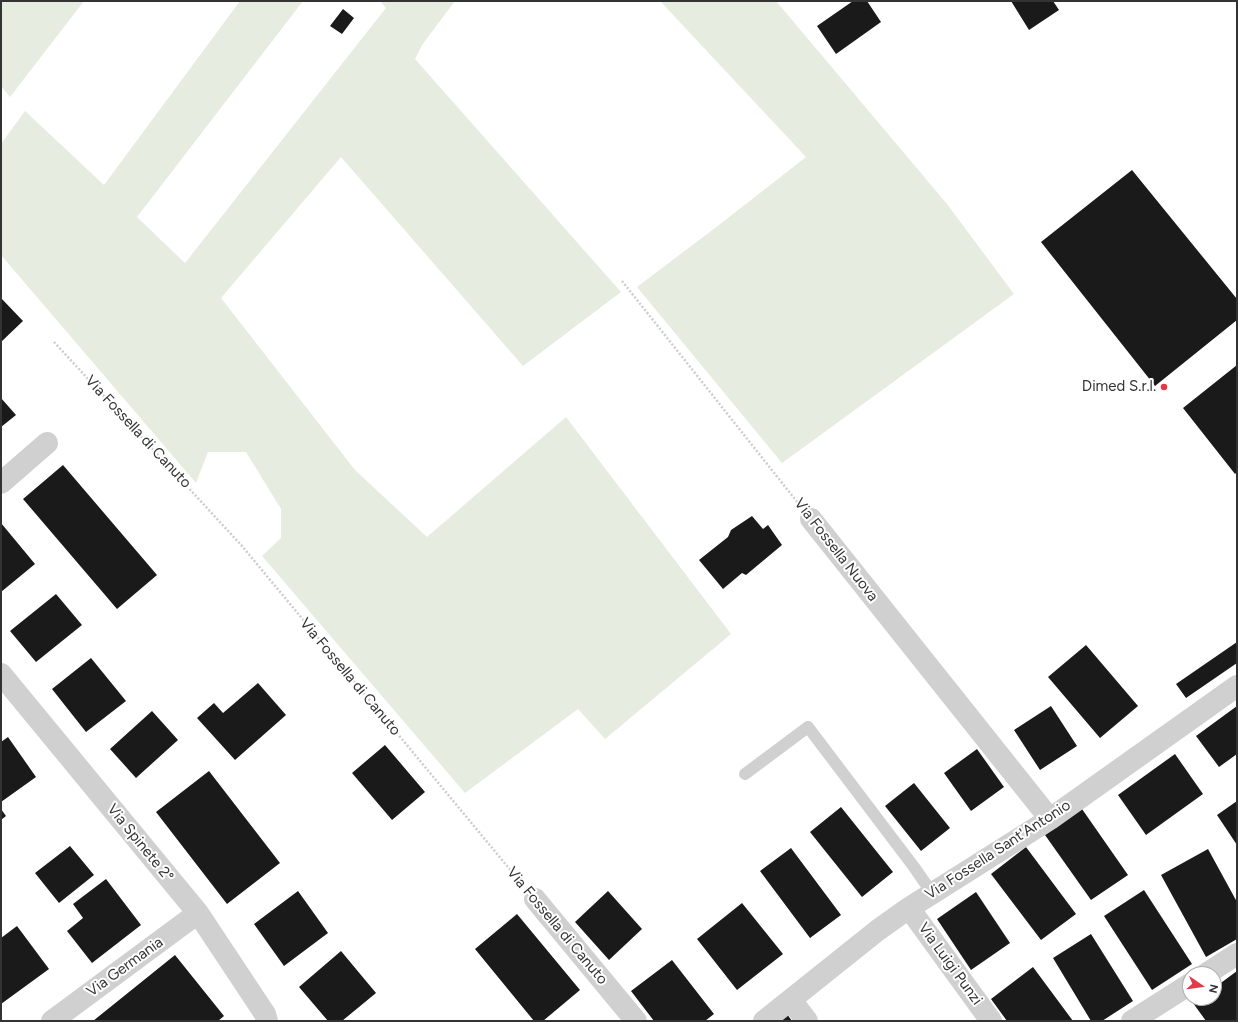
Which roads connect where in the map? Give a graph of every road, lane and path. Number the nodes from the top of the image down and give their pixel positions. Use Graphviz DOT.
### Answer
graph roads {
  1 [pos="622,281"];
  2 [pos="54,342"];
  3 [pos="47,443"];
  4 [pos="1,482"];
  5 [pos="811,519"];
  6 [pos="1,674"];
  7 [pos="1237,686"];
  8 [pos="745,774"];
  9 [pos="1050,819"];
  10 [pos="932,893"];
  11 [pos="535,899"];
  12 [pos="909,908"];
  13 [pos="198,913"];
  14 [pos="1237,954"];
  15 [pos="1218,966"];
  16 [pos="1182,989"];
  17 [pos="791,1000"];
  18 [pos="52,1021"];
  19 [pos="267,1021"];
  20 [pos="636,1021"];
  21 [pos="764,1021"];
  22 [pos="807,1021"];
  23 [pos="990,1021"];
  24 [pos="1132,1021"];
  1 -- 5 [label="path, Via Fossella Nuova"];
  2 -- 11 [label="path, Via Fossella di Canuto"];
  3 -- 4 [label="street"];
  5 -- 9 [label="street, Via Fossella Nuova"];
  6 -- 13 [label="street, Via Spinete 2°"];
  7 -- 9 [label="street, Via Fossella Sant'Antonio"];
  8 -- 10 [label="lane"];
  9 -- 10 [label="street, Via Fossella Sant'Antonio"];
  10 -- 12 [label="street, Via Fossella Sant'Antonio"];
  11 -- 20 [label="street, Via Fossella di Canuto"];
  12 -- 17 [label="street, Via Fossella Sant'Antonio"];
  12 -- 23 [label="street, Via Luigi Punzi"];
  13 -- 18 [label="street, Via Germania"];
  13 -- 19 [label="street, Via Spinete 2°"];
  14 -- 15 [label="street"];
  16 -- 24 [label="street"];
  17 -- 21 [label="street, Via Fossella Sant'Antonio"];
  17 -- 22 [label="street"];
}
